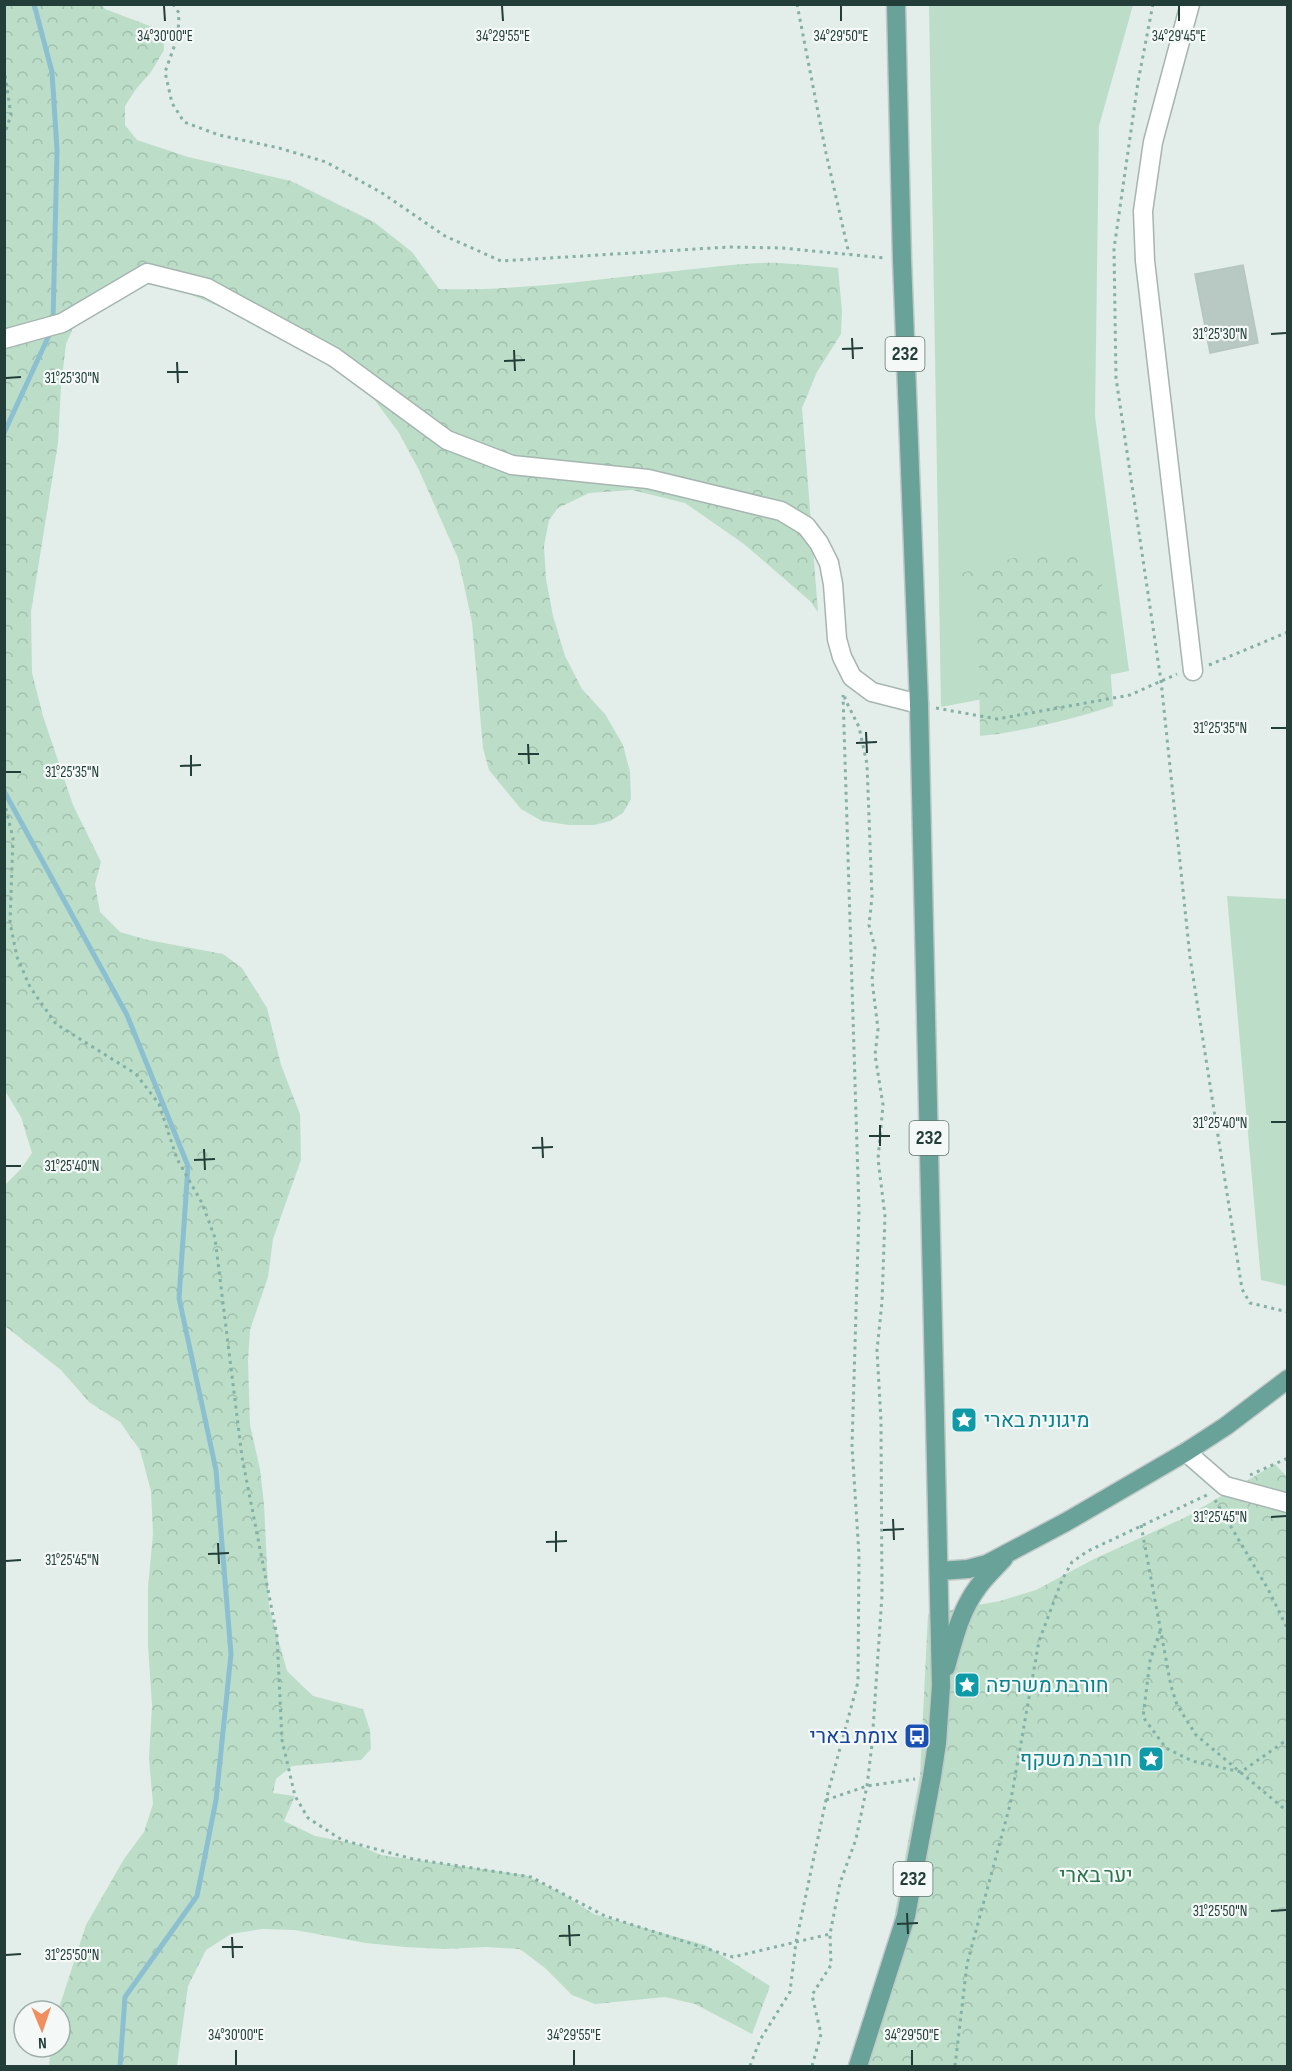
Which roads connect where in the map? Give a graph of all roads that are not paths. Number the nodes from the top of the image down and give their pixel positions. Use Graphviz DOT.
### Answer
graph roads {
  1 [pos="897,4"];
  2 [pos="1190,4"];
  3 [pos="4,339"];
  4 [pos="1193,671"];
  5 [pos="919,704"];
  6 [pos="1287,1379"];
  7 [pos="1186,1452"];
  8 [pos="1287,1503"];
  9 [pos="1007,1555"];
  10 [pos="940,1571"];
  11 [pos="941,1686"];
  12 [pos="858,2067"];
  1 -- 5 [label="main road, 232"];
  2 -- 4 [label="street"];
  3 -- 5 [label="street"];
  5 -- 10 [label="main road, 232"];
  6 -- 7 [label="main road"];
  7 -- 8 [label="street"];
  7 -- 9 [label="main road"];
  9 -- 10 [label="main road"];
  9 -- 11 [label="main road"];
  10 -- 11 [label="main road, 232"];
  11 -- 12 [label="main road, 232"];
}
